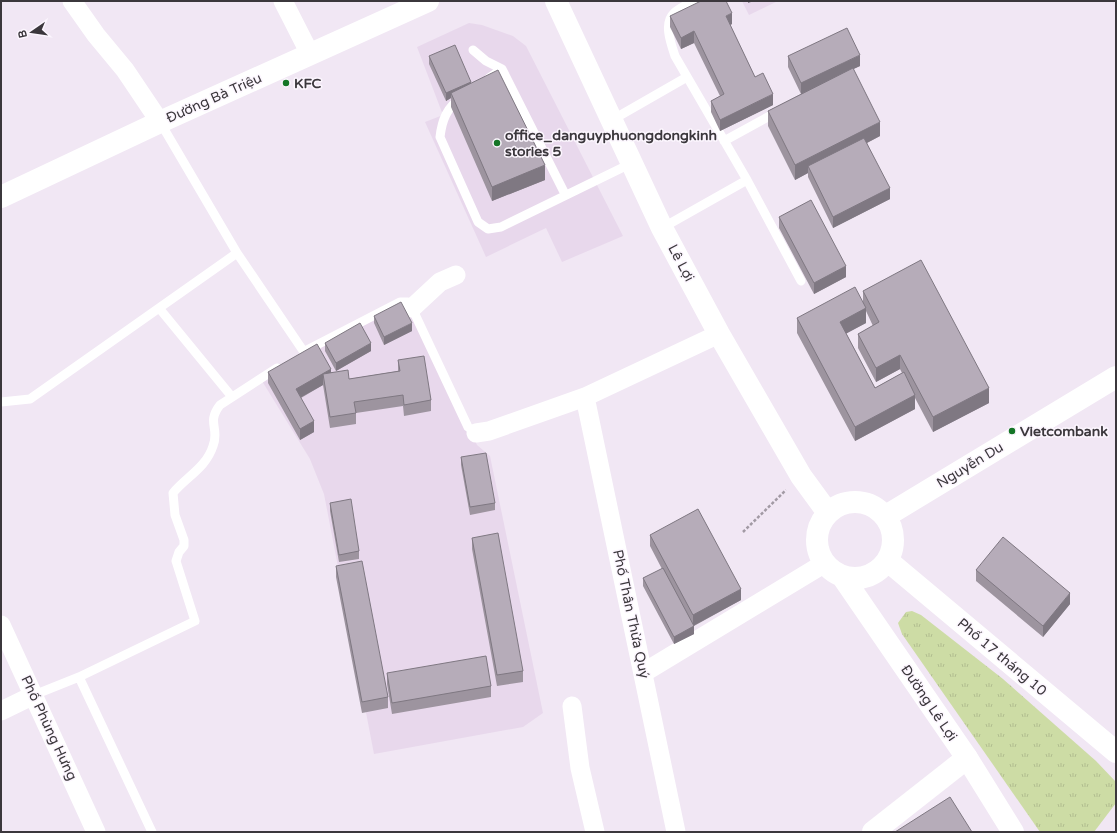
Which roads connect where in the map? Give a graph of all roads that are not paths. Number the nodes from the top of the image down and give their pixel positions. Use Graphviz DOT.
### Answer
graph roads {
  1 [pos="283,1"];
  2 [pos="428,1"];
  3 [pos="556,1"];
  4 [pos="693,1"];
  5 [pos="75,2"];
  6 [pos="473,50"];
  7 [pos="310,54"];
  8 [pos="502,69"];
  9 [pos="687,77"];
  10 [pos="482,83"];
  11 [pos="470,92"];
  12 [pos="782,110"];
  13 [pos="612,120"];
  14 [pos="160,122"];
  15 [pos="724,141"];
  16 [pos="632,163"];
  17 [pos="747,180"];
  18 [pos="565,194"];
  19 [pos="1,197"];
  20 [pos="662,228"];
  21 [pos="237,253"];
  22 [pos="456,275"];
  23 [pos="802,280"];
  24 [pos="159,308"];
  25 [pos="412,308"];
  26 [pos="719,334"];
  27 [pos="285,363"];
  28 [pos="1116,378"];
  29 [pos="586,397"];
  30 [pos="232,398"];
  31 [pos="1,402"];
  32 [pos="476,434"];
  33 [pos="828,513"];
  34 [pos="886,516"];
  35 [pos="888,561"];
  36 [pos="833,570"];
  37 [pos="1,625"];
  38 [pos="643,673"];
  39 [pos="79,677"];
  40 [pos="34,695"];
  41 [pos="572,706"];
  42 [pos="1,711"];
  43 [pos="1116,752"];
  44 [pos="967,758"];
  45 [pos="96,832"];
  46 [pos="152,832"];
  47 [pos="595,832"];
  48 [pos="676,832"];
  49 [pos="873,832"];
  50 [pos="1013,832"];
  1 -- 7 [label="street"];
  2 -- 7 [label="main road, Đường Bà Triệu"];
  3 -- 13 [label="main road, Lê Lợi"];
  4 -- 9 [label="lane"];
  5 -- 14 [label="street"];
  6 -- 8 [label="lane"];
  7 -- 14 [label="main road, Đường Bà Triệu"];
  8 -- 10 [label="lane"];
  8 -- 18 [label="lane"];
  9 -- 13 [label="lane"];
  9 -- 15 [label="lane"];
  11 -- 18 [label="lane"];
  12 -- 15 [label="lane"];
  13 -- 16 [label="main road, Lê Lợi"];
  14 -- 19 [label="main road, Đường Bà Triệu"];
  14 -- 21 [label="lane"];
  15 -- 17 [label="lane"];
  16 -- 18 [label="lane"];
  16 -- 20 [label="main road, Lê Lợi"];
  17 -- 20 [label="lane"];
  17 -- 23 [label="lane"];
  20 -- 26 [label="main road, Lê Lợi"];
  21 -- 24 [label="lane"];
  21 -- 25 [label="lane"];
  22 -- 25 [label="street"];
  24 -- 30 [label="lane"];
  24 -- 31 [label="lane"];
  25 -- 32 [label="lane"];
  26 -- 29 [label="street"];
  26 -- 33 [label="main road, Lê Lợi"];
  27 -- 30 [label="lane"];
  28 -- 34 [label="main road, Nguyễn Du"];
  29 -- 32 [label="street"];
  29 -- 38 [label="street, Phố Thân Thừa Quý"];
  30 -- 39 [label="lane"];
  33 -- 34 [label="main road"];
  33 -- 36 [label="main road"];
  34 -- 35 [label="main road"];
  35 -- 36 [label="main road"];
  35 -- 43 [label="main road, Phố 17 tháng 10"];
  36 -- 38 [label="street"];
  36 -- 44 [label="main road, Đường Lê Lợi"];
  37 -- 40 [label="street, Phố Phùng Hưng"];
  38 -- 48 [label="street, Phố Thân Thừa Quý"];
  39 -- 40 [label="lane"];
  39 -- 46 [label="lane"];
  40 -- 42 [label="street"];
  40 -- 45 [label="street, Phố Phùng Hưng"];
  41 -- 47 [label="street"];
  44 -- 49 [label="main road"];
  44 -- 50 [label="main road, Đường Lê Lợi"];
}
